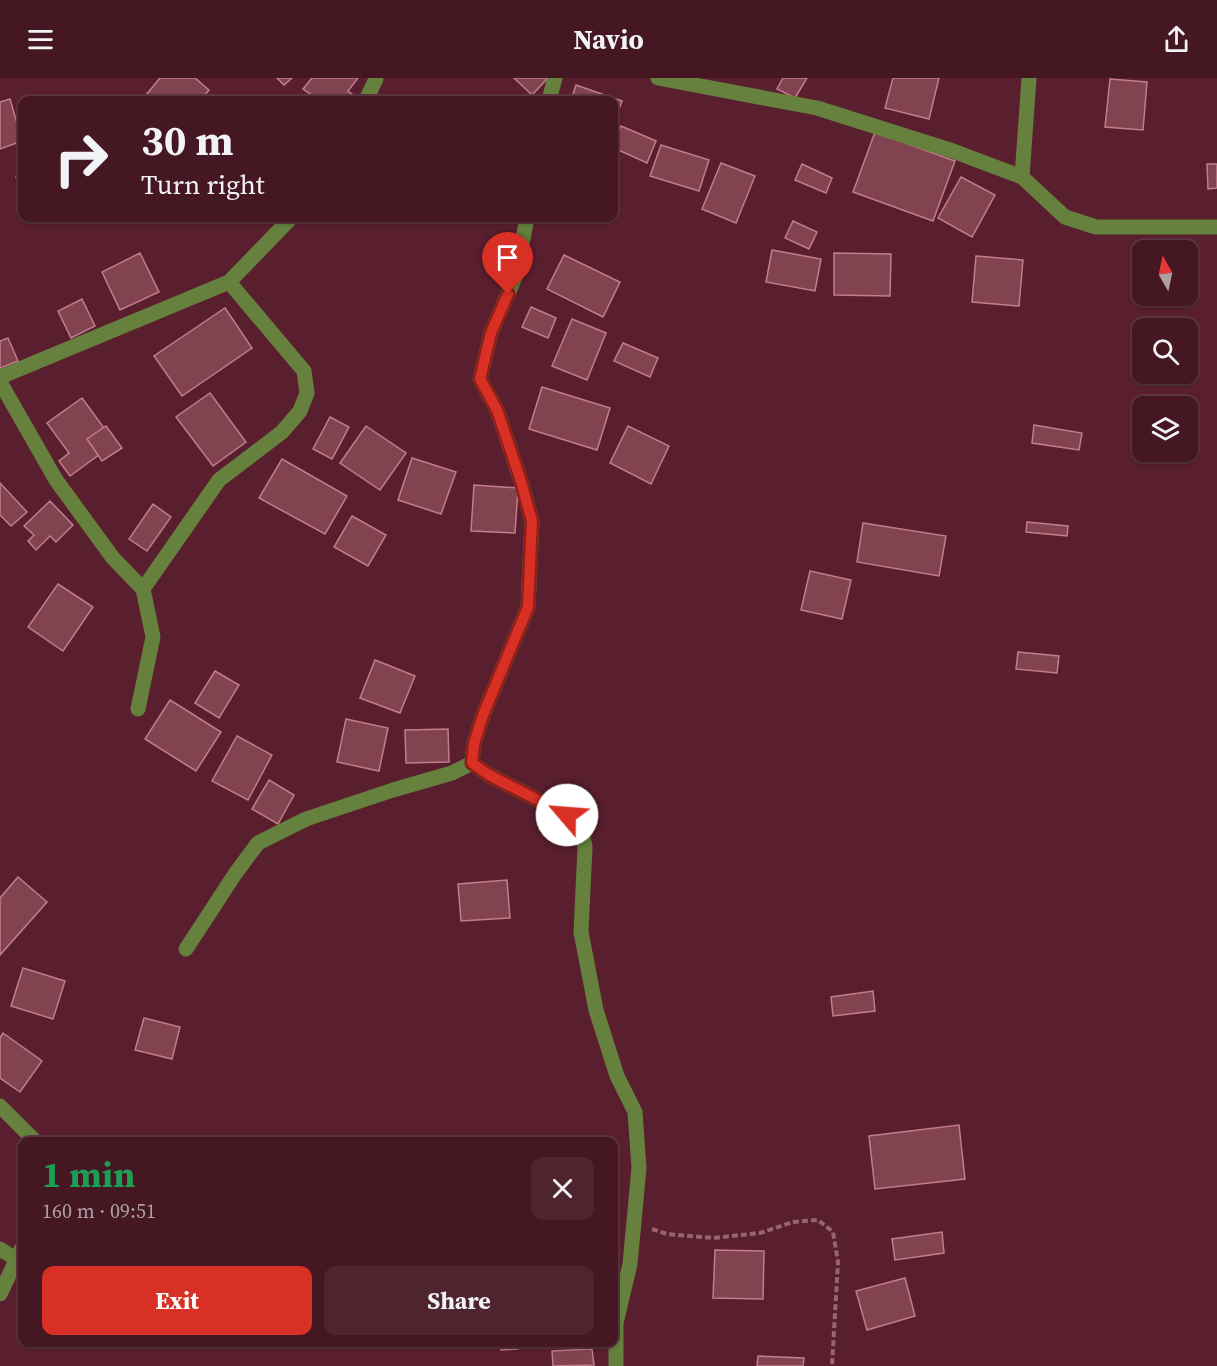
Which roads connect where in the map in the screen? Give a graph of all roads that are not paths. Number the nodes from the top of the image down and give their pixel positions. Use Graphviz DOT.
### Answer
graph roads {
  1 [pos="376,78"];
  2 [pos="555,78"];
  3 [pos="658,78"];
  4 [pos="1029,78"];
  5 [pos="368,96"];
  6 [pos="550,96"];
  7 [pos="1022,177"];
  8 [pos="287,222"];
  9 [pos="526,222"];
  10 [pos="1217,227"];
  11 [pos="229,282"];
  12 [pos="0,380"];
  13 [pos="143,589"];
  14 [pos="138,709"];
  15 [pos="472,763"];
  16 [pos="186,949"];
  17 [pos="0,1106"];
  18 [pos="31,1137"];
  19 [pos="0,1249"];
  20 [pos="18,1253"];
  21 [pos="18,1255"];
  22 [pos="0,1294"];
  23 [pos="618,1315"];
  24 [pos="616,1347"];
  25 [pos="616,1366"];
  1 -- 5 [label="street"];
  2 -- 6 [label="street"];
  3 -- 7 [label="street"];
  4 -- 7 [label="street"];
  7 -- 10 [label="street"];
  8 -- 11 [label="street"];
  9 -- 15 [label="street"];
  11 -- 12 [label="street"];
  11 -- 13 [label="street"];
  12 -- 13 [label="street"];
  13 -- 14 [label="street"];
  15 -- 16 [label="street"];
  15 -- 23 [label="street"];
  17 -- 18 [label="street"];
  19 -- 20 [label="street"];
  21 -- 22 [label="street"];
  24 -- 25 [label="street"];
}
